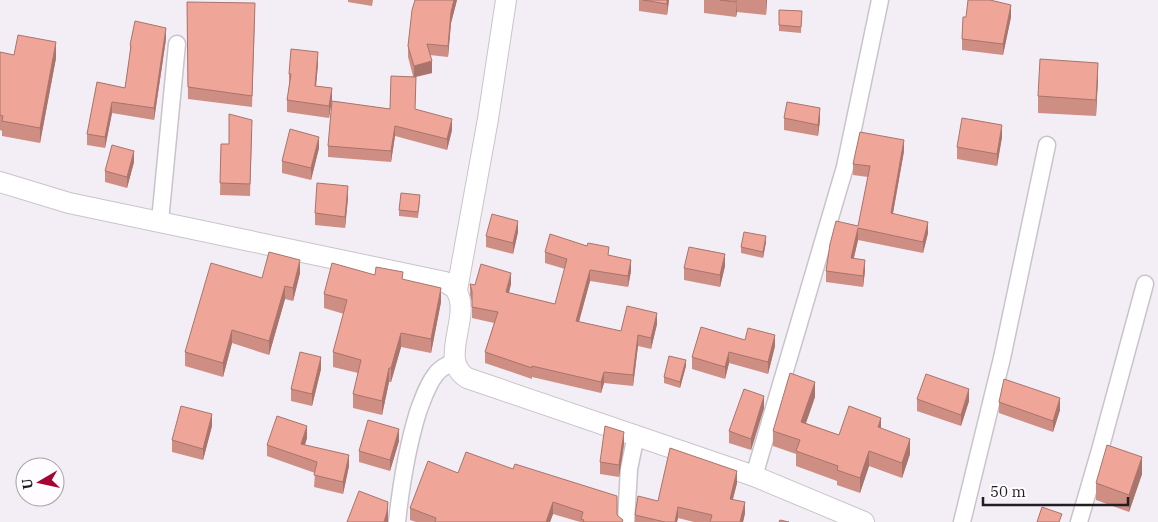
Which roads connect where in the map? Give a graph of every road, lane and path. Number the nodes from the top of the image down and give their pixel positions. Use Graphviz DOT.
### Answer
graph roads {
  1 [pos="506,0"];
  2 [pos="880,0"];
  3 [pos="177,44"];
  4 [pos="1047,145"];
  5 [pos="0,182"];
  6 [pos="160,221"];
  7 [pos="1145,284"];
  8 [pos="457,290"];
  9 [pos="455,361"];
  10 [pos="636,435"];
  11 [pos="754,476"];
  12 [pos="396,522"];
  13 [pos="626,522"];
  14 [pos="864,522"];
  15 [pos="962,522"];
  16 [pos="1079,522"];
  1 -- 8 [label="street"];
  2 -- 11 [label="street"];
  3 -- 6 [label="street"];
  4 -- 15 [label="street"];
  5 -- 6 [label="street"];
  6 -- 8 [label="street"];
  7 -- 16 [label="street"];
  8 -- 9 [label="street"];
  9 -- 10 [label="street"];
  9 -- 12 [label="street"];
  10 -- 11 [label="street"];
  10 -- 13 [label="street"];
  11 -- 14 [label="street"];
}
